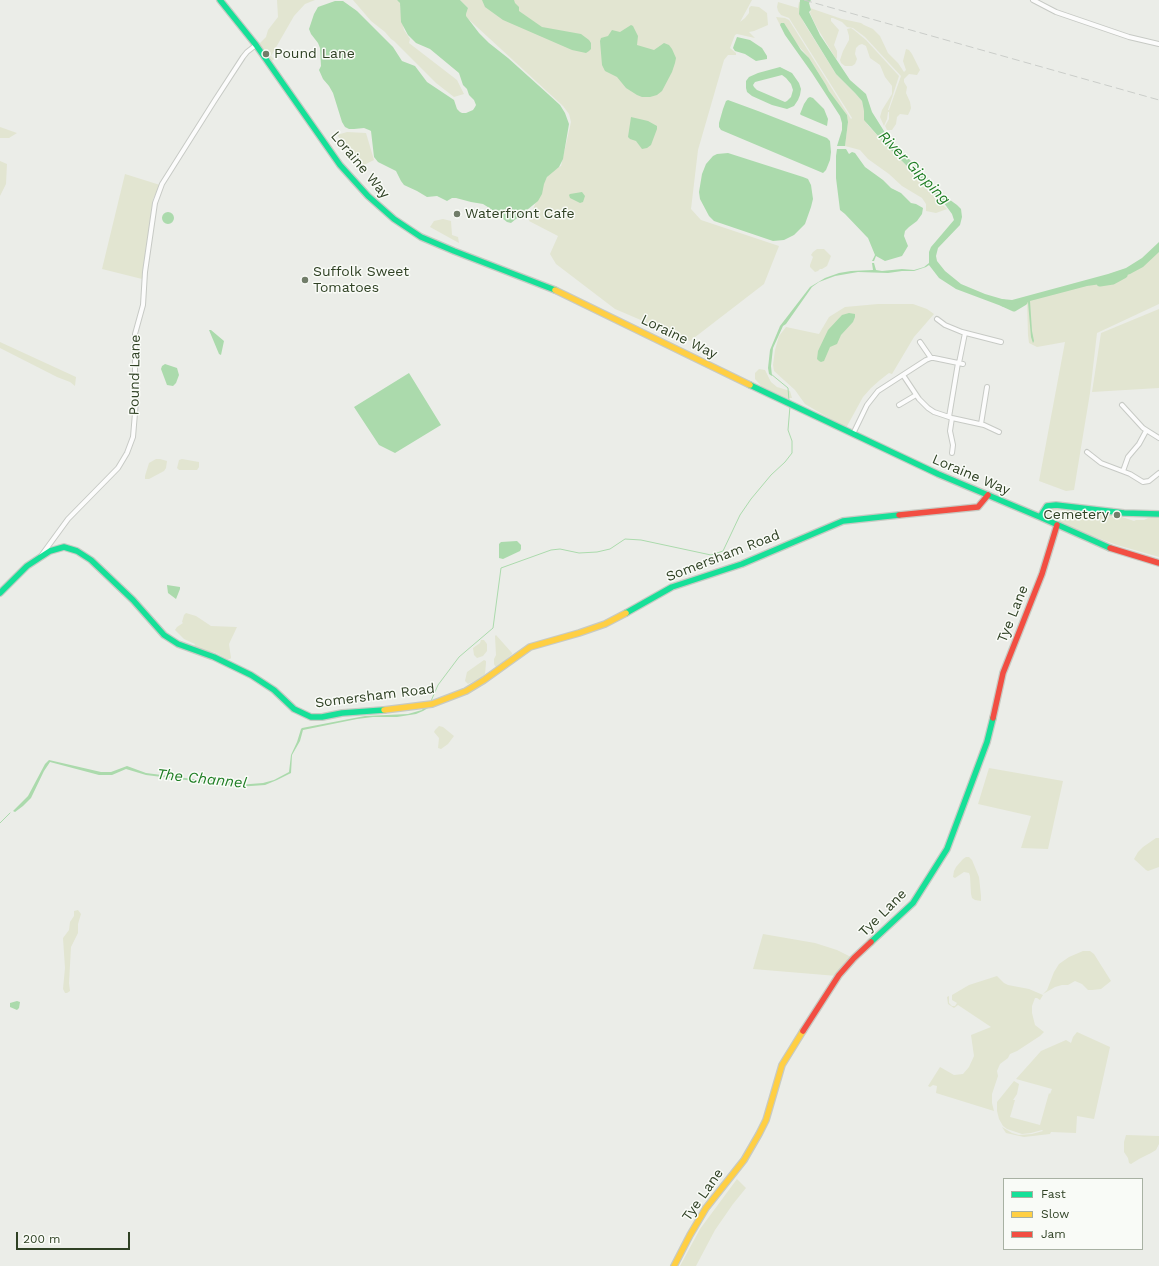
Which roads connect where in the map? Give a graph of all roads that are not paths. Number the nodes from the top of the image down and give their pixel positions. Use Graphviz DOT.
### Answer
graph roads {
  1 [pos="220,0"];
  2 [pos="1033,0"];
  3 [pos="1159,44"];
  4 [pos="256,45"];
  5 [pos="937,319"];
  6 [pos="949,328"];
  7 [pos="946,333"];
  8 [pos="965,333"];
  9 [pos="920,342"];
  10 [pos="1001,342"];
  11 [pos="931,358"];
  12 [pos="960,363"];
  13 [pos="903,375"];
  14 [pos="987,387"];
  15 [pos="916,395"];
  16 [pos="900,405"];
  17 [pos="1122,405"];
  18 [pos="950,418"];
  19 [pos="981,424"];
  20 [pos="1146,431"];
  21 [pos="999,432"];
  22 [pos="853,434"];
  23 [pos="1159,438"];
  24 [pos="1086,452"];
  25 [pos="952,453"];
  26 [pos="1122,471"];
  27 [pos="1159,473"];
  28 [pos="988,495"];
  29 [pos="1159,514"];
  30 [pos="1040,517"];
  31 [pos="1057,525"];
  32 [pos="52,540"];
  33 [pos="58,548"];
  34 [pos="41,556"];
  35 [pos="1159,563"];
  36 [pos="0,593"];
  37 [pos="674,1266"];
  1 -- 4 [label="street, Loraine Way"];
  2 -- 3 [label="street"];
  4 -- 22 [label="street, Loraine Way"];
  4 -- 32 [label="street, Pound Lane"];
  5 -- 6 [label="street"];
  6 -- 7 [label="street"];
  6 -- 8 [label="street"];
  8 -- 10 [label="street"];
  8 -- 12 [label="street"];
  9 -- 11 [label="street"];
  11 -- 12 [label="street"];
  11 -- 13 [label="street"];
  12 -- 18 [label="street"];
  13 -- 15 [label="street"];
  13 -- 22 [label="street"];
  14 -- 19 [label="street"];
  15 -- 16 [label="street"];
  15 -- 18 [label="street"];
  17 -- 20 [label="street"];
  18 -- 19 [label="street"];
  18 -- 25 [label="street"];
  19 -- 21 [label="street"];
  20 -- 23 [label="street"];
  20 -- 26 [label="street"];
  22 -- 28 [label="street, Loraine Way"];
  24 -- 26 [label="street"];
  26 -- 27 [label="street"];
  28 -- 30 [label="street, Loraine Way"];
  28 -- 33 [label="street, Somersham Road"];
  29 -- 30 [label="street"];
  30 -- 31 [label="street, Loraine Way"];
  31 -- 35 [label="street, Loraine Way"];
  31 -- 37 [label="street, Tye Lane"];
  32 -- 33 [label="street"];
  32 -- 34 [label="street, Pound Lane"];
  33 -- 34 [label="street"];
  34 -- 36 [label="street"];
}
